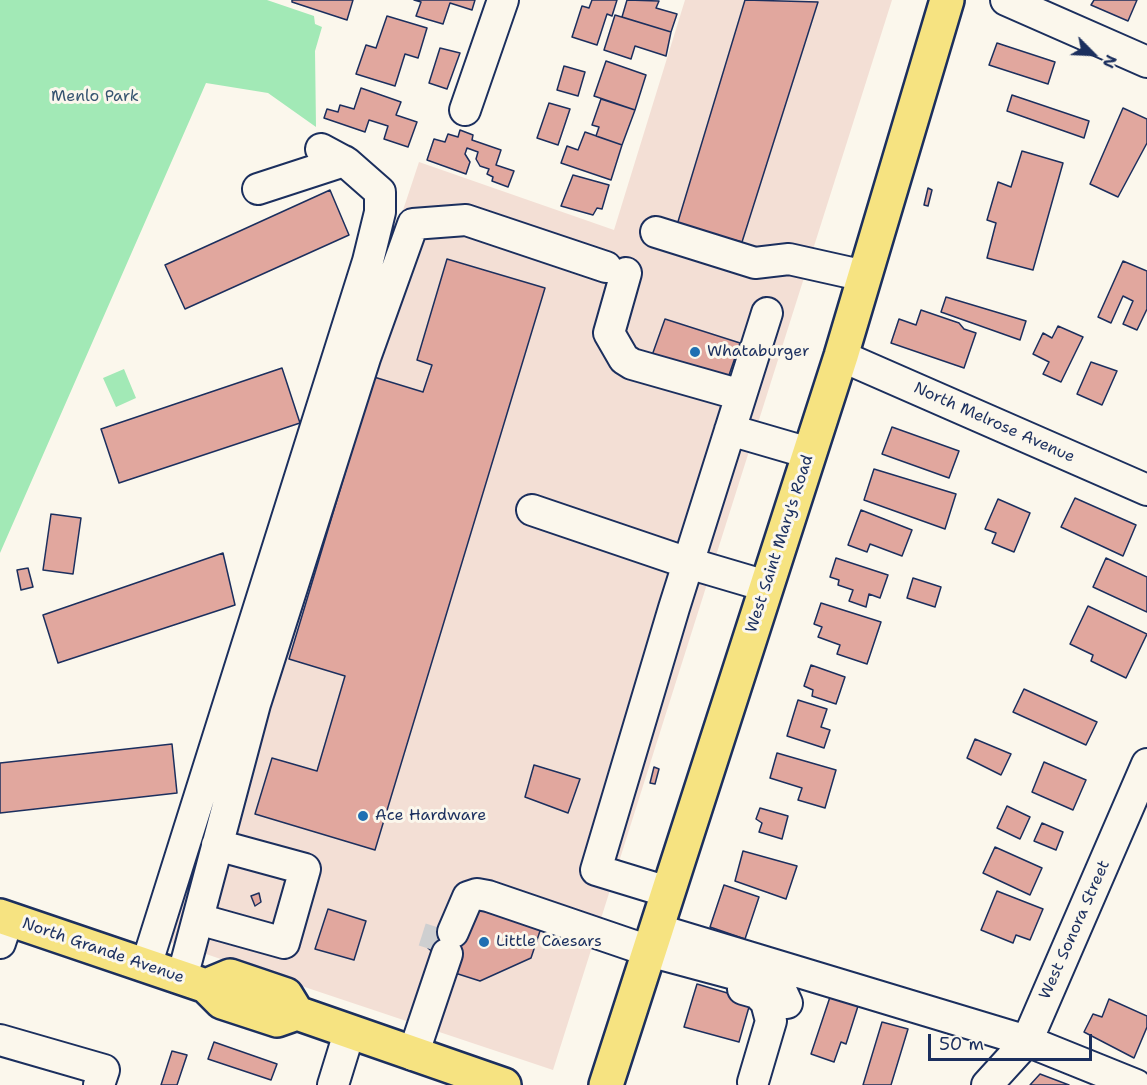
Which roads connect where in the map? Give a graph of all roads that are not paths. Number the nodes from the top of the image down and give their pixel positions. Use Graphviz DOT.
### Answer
graph roads {
  1 [pos="503,0"];
  2 [pos="1006,0"];
  3 [pos="941,1"];
  4 [pos="1145,54"];
  5 [pos="465,110"];
  6 [pos="258,189"];
  7 [pos="656,232"];
  8 [pos="865,276"];
  9 [pos="768,313"];
  10 [pos="841,356"];
  11 [pos="741,395"];
  12 [pos="730,430"];
  13 [pos="809,453"];
  14 [pos="1147,490"];
  15 [pos="532,510"];
  16 [pos="688,563"];
  17 [pos="766,586"];
  18 [pos="1147,764"];
  19 [pos="217,845"];
  20 [pos="668,892"];
  21 [pos="198,919"];
  22 [pos="3,926"];
  23 [pos="652,940"];
  24 [pos="693,964"];
  25 [pos="146,966"];
  26 [pos="194,982"];
  27 [pos="787,1002"];
  28 [pos="349,1033"];
  29 [pos="0,1040"];
  30 [pos="1027,1041"];
  31 [pos="413,1055"];
  32 [pos="758,1084"];
  33 [pos="99,1085"];
  34 [pos="333,1085"];
  35 [pos="504,1085"];
  36 [pos="606,1085"];
  37 [pos="987,1085"];
  38 [pos="1136,1085"];
  1 -- 5 [label="street"];
  2 -- 4 [label="street"];
  3 -- 8 [label="main road, West Saint Mary's Road"];
  6 -- 25 [label="street"];
  7 -- 8 [label="street"];
  8 -- 10 [label="main road, West Saint Mary's Road"];
  9 -- 11 [label="street"];
  10 -- 13 [label="main road, West Saint Mary's Road"];
  10 -- 14 [label="street, North Melrose Avenue"];
  11 -- 12 [label="street"];
  11 -- 19 [label="street"];
  12 -- 13 [label="street"];
  12 -- 16 [label="street"];
  13 -- 17 [label="main road, West Saint Mary's Road"];
  15 -- 16 [label="street"];
  16 -- 17 [label="street"];
  16 -- 20 [label="street"];
  17 -- 20 [label="main road, West Saint Mary's Road"];
  18 -- 30 [label="street, West Sonora Street"];
  19 -- 21 [label="street"];
  19 -- 21 [label="street"];
  20 -- 23 [label="main road, West Saint Mary's Road"];
  21 -- 26 [label="street"];
  22 -- 25 [label="main road, North Grande Avenue"];
  23 -- 24 [label="street"];
  23 -- 30 [label="street"];
  23 -- 31 [label="street"];
  23 -- 36 [label="main road, West Saint Mary's Road"];
  24 -- 27 [label="street"];
  24 -- 32 [label="street"];
  25 -- 26 [label="main road, North Grande Avenue"];
  26 -- 28 [label="main road, North Grande Avenue"];
  28 -- 31 [label="main road, North Grande Avenue"];
  28 -- 34 [label="street"];
  29 -- 33 [label="street"];
  30 -- 37 [label="street, West Sonora Street"];
  30 -- 38 [label="street"];
  31 -- 35 [label="main road, North Grande Avenue"];
}
